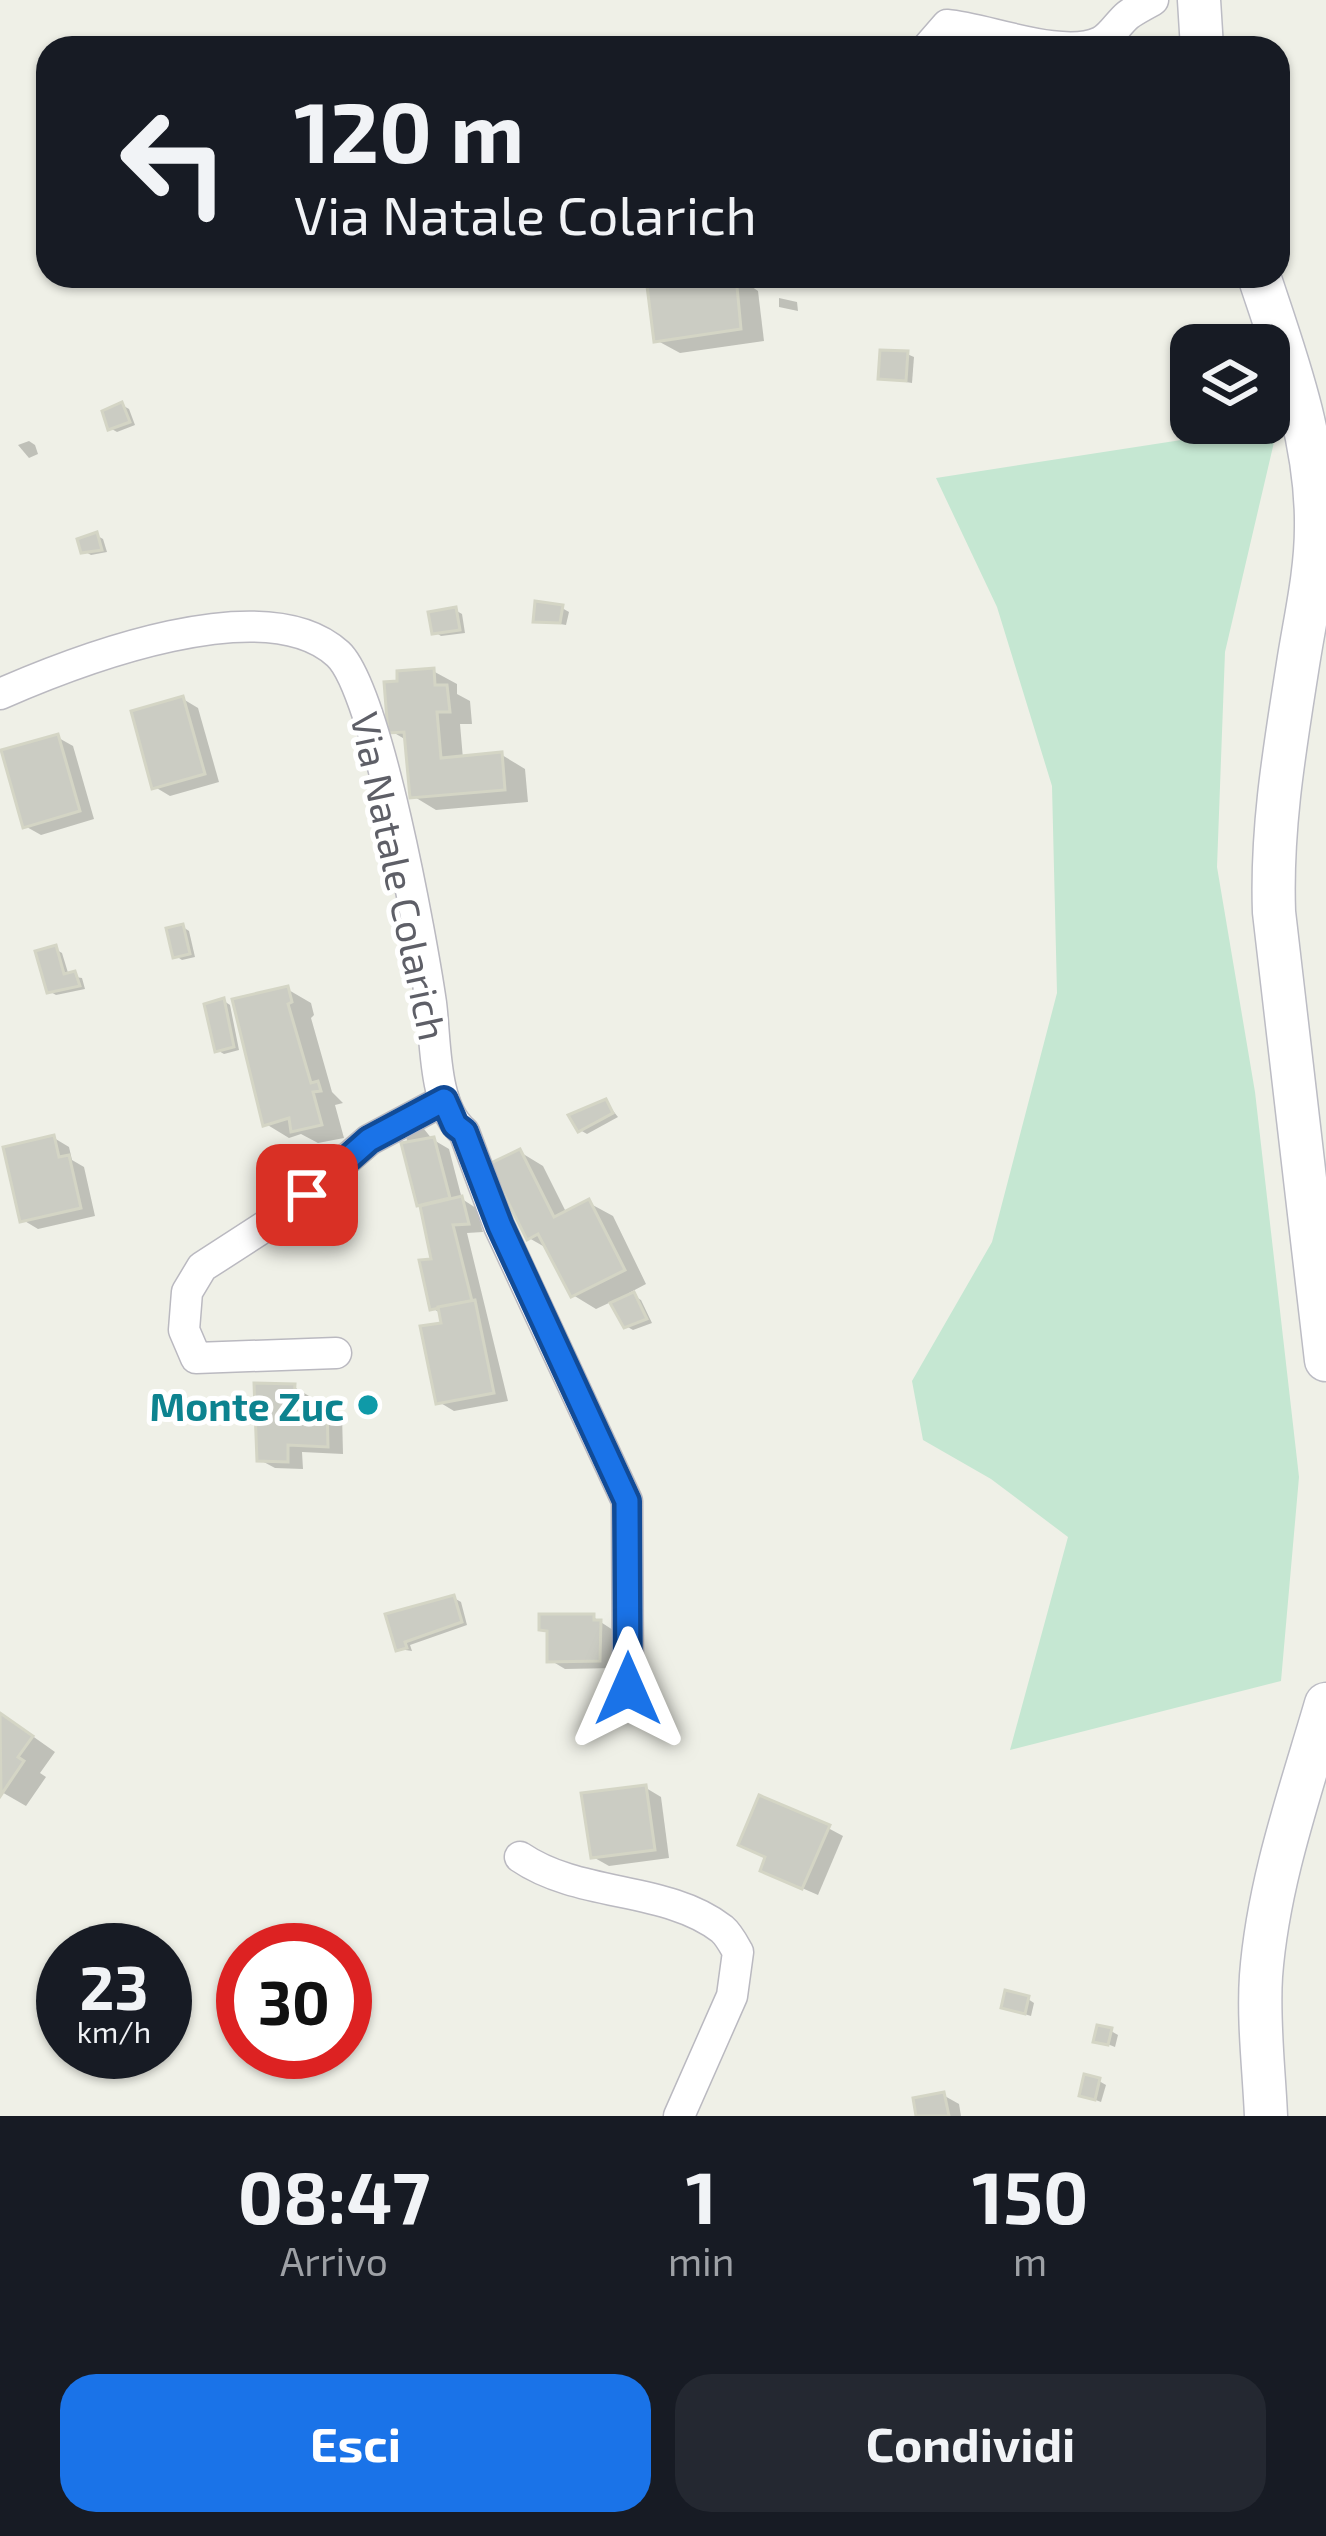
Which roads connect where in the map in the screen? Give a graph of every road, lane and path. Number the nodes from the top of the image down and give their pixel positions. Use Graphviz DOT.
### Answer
graph roads {
  1 [pos="1154,0"];
  2 [pos="1199,0"];
  3 [pos="937,36"];
  4 [pos="993,36"];
  5 [pos="1106,36"];
  6 [pos="1201,36"];
  7 [pos="1263,288"];
  8 [pos="0,694"];
  9 [pos="444,1100"];
  10 [pos="336,1353"];
  11 [pos="1326,1360"];
  12 [pos="628,1689"];
  13 [pos="1326,1704"];
  14 [pos="520,1857"];
  15 [pos="679,2116"];
  16 [pos="1266,2116"];
  1 -- 5 [label="street"];
  2 -- 6 [label="street"];
  3 -- 4 [label="street"];
  7 -- 11 [label="street"];
  8 -- 9 [label="street, Via Natale Colarich"];
  9 -- 10 [label="street"];
  9 -- 12 [label="street, Via Natale Colarich"];
  13 -- 16 [label="street"];
  14 -- 15 [label="street"];
}
